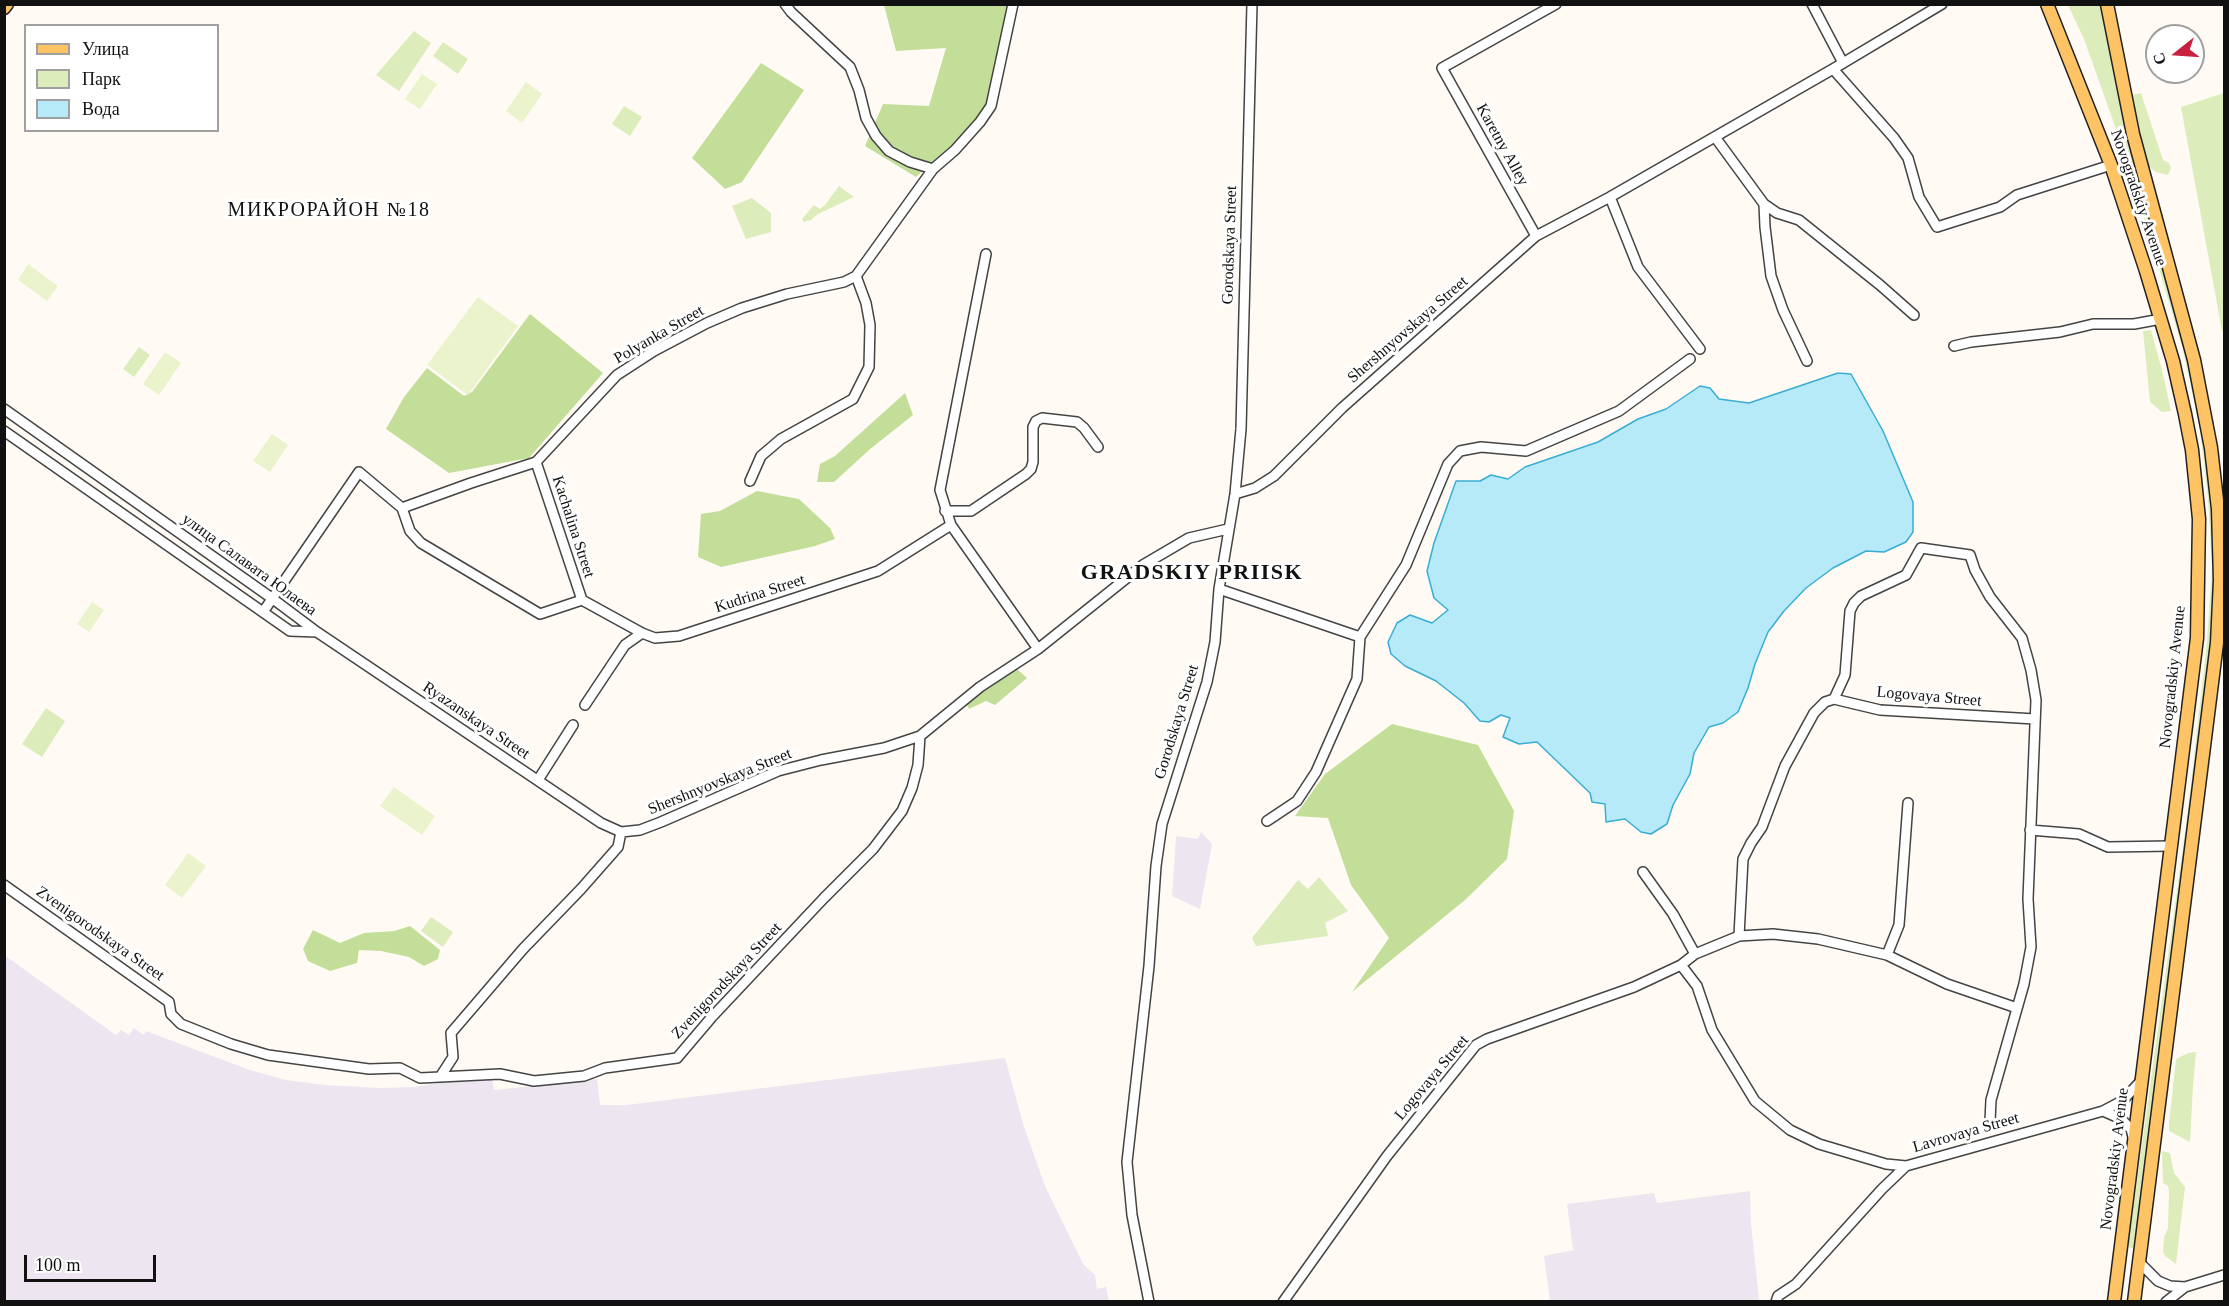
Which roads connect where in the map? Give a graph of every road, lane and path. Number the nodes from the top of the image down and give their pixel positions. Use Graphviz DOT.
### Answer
graph roads {
  1 [pos="785,4"];
  2 [pos="1013,4"];
  3 [pos="1252,4"];
  4 [pos="1556,4"];
  5 [pos="1812,4"];
  6 [pos="1942,4"];
  7 [pos="2046,4"];
  8 [pos="2107,4"];
  9 [pos="1843,63"];
  10 [pos="1833,69"];
  11 [pos="1715,137"];
  12 [pos="2111,165"];
  13 [pos="933,169"];
  14 [pos="1610,197"];
  15 [pos="1764,204"];
  16 [pos="1536,236"];
  17 [pos="986,254"];
  18 [pos="856,276"];
  19 [pos="1914,315"];
  20 [pos="2161,319"];
  21 [pos="1954,346"];
  22 [pos="1700,349"];
  23 [pos="1690,359"];
  24 [pos="1807,361"];
  25 [pos="4,409"];
  26 [pos="4,431"];
  27 [pos="1098,447"];
  28 [pos="80,462"];
  29 [pos="536,462"];
  30 [pos="71,477"];
  31 [pos="750,481"];
  32 [pos="1234,494"];
  33 [pos="402,508"];
  34 [pos="2221,509"];
  35 [pos="945,511"];
  36 [pos="951,525"];
  37 [pos="1228,529"];
  38 [pos="207,552"];
  39 [pos="197,567"];
  40 [pos="1219,589"];
  41 [pos="273,599"];
  42 [pos="582,600"];
  43 [pos="263,612"];
  44 [pos="625,624"];
  45 [pos="317,632"];
  46 [pos="642,633"];
  47 [pos="1360,637"];
  48 [pos="625,645"];
  49 [pos="1038,649"];
  50 [pos="1834,699"];
  51 [pos="585,705"];
  52 [pos="2035,719"];
  53 [pos="573,724"];
  54 [pos="920,736"];
  55 [pos="538,780"];
  56 [pos="1908,803"];
  57 [pos="1267,821"];
  58 [pos="2030,830"];
  59 [pos="621,832"];
  60 [pos="2171,846"];
  61 [pos="1644,872"];
  62 [pos="4,885"];
  63 [pos="1739,936"];
  64 [pos="1695,954"];
  65 [pos="1887,955"];
  66 [pos="1680,965"];
  67 [pos="2017,1008"];
  68 [pos="441,1077"];
  69 [pos="2142,1080"];
  70 [pos="2103,1111"];
  71 [pos="1990,1122"];
  72 [pos="2134,1139"];
  73 [pos="1906,1166"];
  74 [pos="2139,1262"];
  75 [pos="2224,1275"];
  76 [pos="2185,1287"];
  77 [pos="1149,1302"];
  78 [pos="1283,1302"];
  79 [pos="1776,1302"];
  80 [pos="2114,1302"];
  81 [pos="2133,1302"];
  82 [pos="2166,1302"];
  1 -- 13 [label="street"];
  2 -- 13 [label="street"];
  3 -- 32 [label="street, Gorodskaya Street"];
  4 -- 16 [label="street, Karetny Alley"];
  5 -- 9 [label="street"];
  6 -- 9 [label="street, Shershnyovskaya Street"];
  7 -- 12 [label="main road, Novogradskiy Avenue"];
  8 -- 34 [label="main road, Novogradskiy Avenue"];
  9 -- 10 [label="street, Shershnyovskaya Street"];
  10 -- 11 [label="street, Shershnyovskaya Street"];
  10 -- 12 [label="street"];
  11 -- 14 [label="street, Shershnyovskaya Street"];
  11 -- 15 [label="street"];
  12 -- 20 [label="main road, Novogradskiy Avenue"];
  13 -- 18 [label="street"];
  14 -- 16 [label="street, Shershnyovskaya Street"];
  14 -- 22 [label="street"];
  15 -- 19 [label="street"];
  15 -- 24 [label="street"];
  16 -- 32 [label="street, Shershnyovskaya Street"];
  17 -- 35 [label="street"];
  18 -- 29 [label="street, Polyanka Street"];
  18 -- 31 [label="street"];
  20 -- 21 [label="street"];
  20 -- 60 [label="main road, Novogradskiy Avenue"];
  23 -- 47 [label="street"];
  25 -- 28 [label="street, улица Салавата Юлаева"];
  26 -- 30 [label="street, улица Салавата Юлаева"];
  27 -- 35 [label="street"];
  28 -- 30 [label="street"];
  28 -- 38 [label="street, улица Салавата Юлаева"];
  29 -- 33 [label="street, Polyanka Street"];
  29 -- 42 [label="street, Kachalina Street"];
  30 -- 39 [label="street, улица Салавата Юлаева"];
  32 -- 37 [label="street, Gorodskaya Street"];
  33 -- 41 [label="street"];
  33 -- 42 [label="street"];
  34 -- 74 [label="main road, Novogradskiy Avenue"];
  35 -- 36 [label="street"];
  36 -- 46 [label="street, Kudrina Street"];
  36 -- 49 [label="street"];
  37 -- 40 [label="street, Gorodskaya Street"];
  37 -- 49 [label="street, Shershnyovskaya Street"];
  38 -- 39 [label="street"];
  38 -- 41 [label="street, улица Салавата Юлаева"];
  39 -- 43 [label="street, улица Салавата Юлаева"];
  40 -- 47 [label="street"];
  40 -- 77 [label="street, Gorodskaya Street"];
  41 -- 43 [label="street"];
  41 -- 45 [label="street, улица Салавата Юлаева"];
  42 -- 44 [label="street"];
  43 -- 45 [label="street, улица Салавата Юлаева"];
  44 -- 46 [label="street"];
  44 -- 48 [label="street"];
  45 -- 55 [label="street, Ryazanskaya Street"];
  46 -- 48 [label="street"];
  47 -- 57 [label="street"];
  48 -- 51 [label="street"];
  49 -- 54 [label="street, Shershnyovskaya Street"];
  50 -- 52 [label="street, Logovaya Street"];
  50 -- 52 [label="street"];
  50 -- 63 [label="street"];
  52 -- 58 [label="street"];
  53 -- 55 [label="street"];
  54 -- 59 [label="street, Shershnyovskaya Street"];
  54 -- 68 [label="street, Zvenigorodskaya Street"];
  55 -- 59 [label="street, Ryazanskaya Street"];
  56 -- 65 [label="street"];
  58 -- 60 [label="street"];
  58 -- 67 [label="street"];
  59 -- 68 [label="street"];
  60 -- 69 [label="main road, Novogradskiy Avenue"];
  61 -- 64 [label="street"];
  62 -- 68 [label="street, Zvenigorodskaya Street"];
  63 -- 64 [label="street, Logovaya Street"];
  63 -- 65 [label="street, Logovaya Street"];
  64 -- 66 [label="street, Logovaya Street"];
  65 -- 67 [label="street, Logovaya Street"];
  66 -- 73 [label="street, Lavrovaya Street"];
  66 -- 78 [label="street, Logovaya Street"];
  67 -- 71 [label="street"];
  69 -- 70 [label="street, Lavrovaya Street"];
  69 -- 72 [label="main road, Novogradskiy Avenue"];
  70 -- 72 [label="street"];
  70 -- 73 [label="street, Lavrovaya Street"];
  72 -- 80 [label="main road, Novogradskiy Avenue"];
  73 -- 79 [label="street"];
  74 -- 76 [label="street"];
  74 -- 81 [label="main road, Novogradskiy Avenue"];
  75 -- 76 [label="street"];
  76 -- 82 [label="street"];
}
